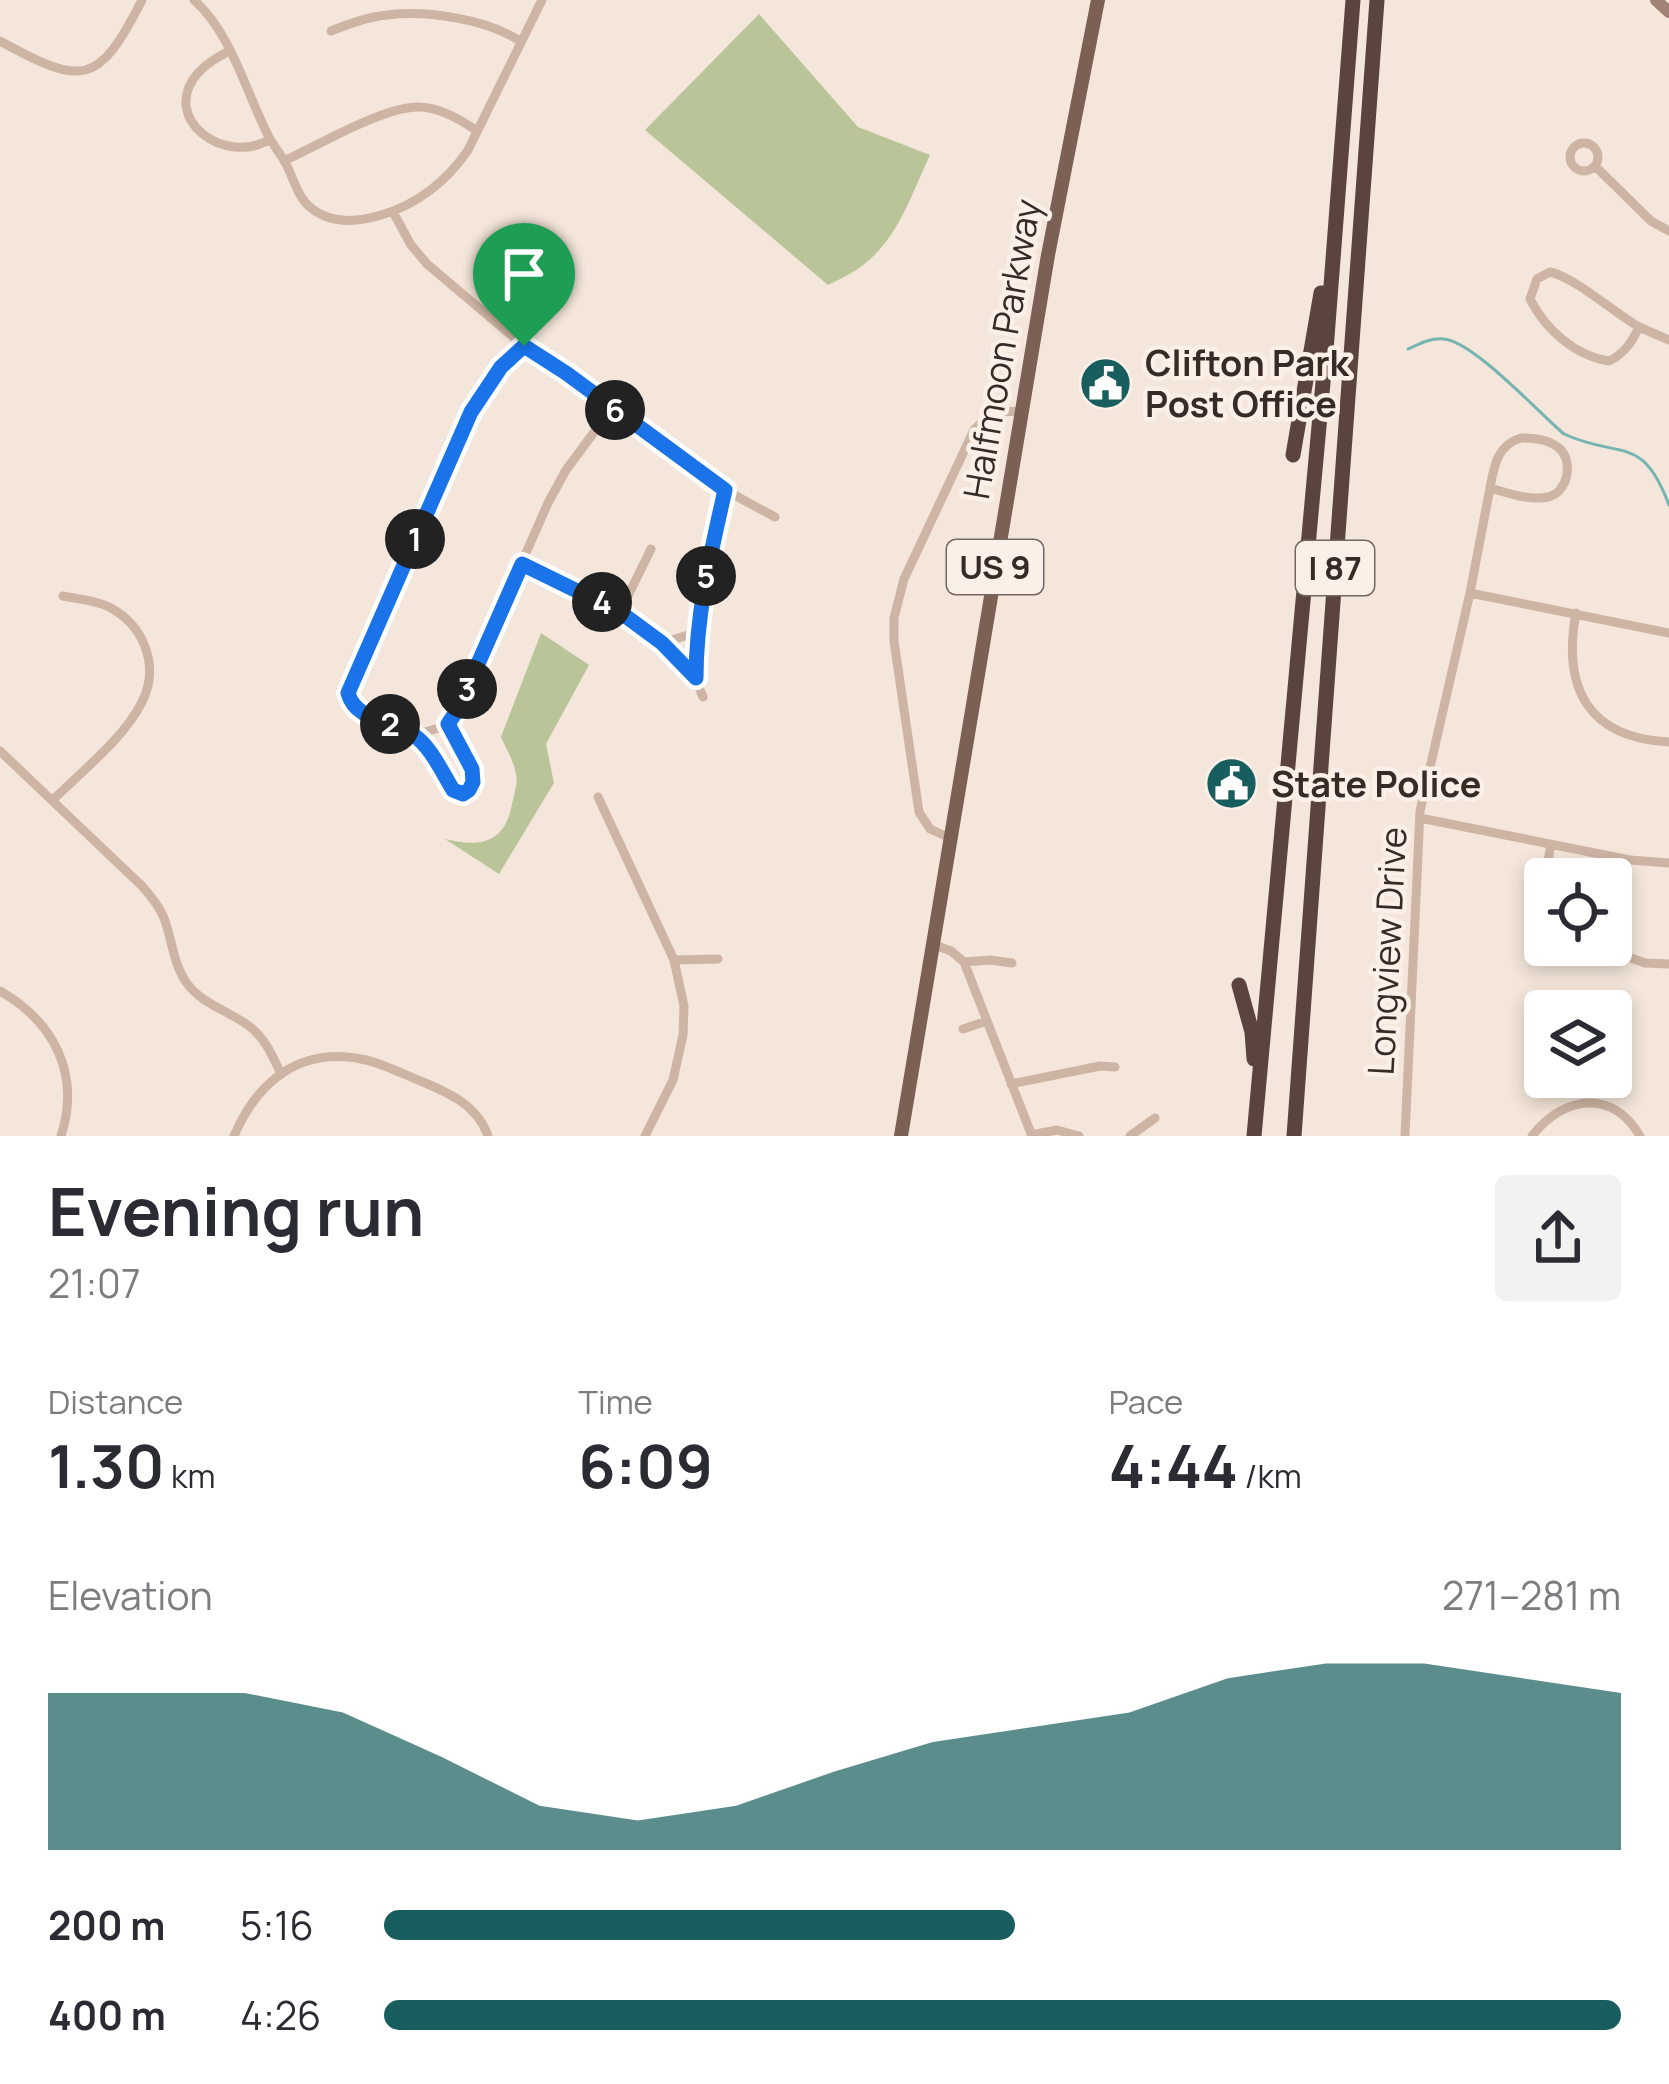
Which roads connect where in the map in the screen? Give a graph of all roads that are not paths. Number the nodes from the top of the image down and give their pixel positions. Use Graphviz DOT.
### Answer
graph roads {
  1 [pos="142,0"];
  2 [pos="194,0"];
  3 [pos="542,0"];
  4 [pos="1098,0"];
  5 [pos="1353,0"];
  6 [pos="1377,0"];
  7 [pos="1656,0"];
  8 [pos="1669,12"];
  9 [pos="331,31"];
  10 [pos="0,41"];
  11 [pos="520,41"];
  12 [pos="230,51"];
  13 [pos="476,131"];
  14 [pos="270,139"];
  15 [pos="284,161"];
  16 [pos="1595,166"];
  17 [pos="1338,196"];
  18 [pos="393,212"];
  19 [pos="1669,231"];
  20 [pos="1639,327"];
  21 [pos="1669,340"];
  22 [pos="524,346"];
  23 [pos="612,408"];
  24 [pos="1022,411"];
  25 [pos="1293,455"];
  26 [pos="1490,488"];
  27 [pos="725,490"];
  28 [pos="776,517"];
  29 [pos="651,549"];
  30 [pos="522,564"];
  31 [pos="1469,593"];
  32 [pos="63,596"];
  33 [pos="620,612"];
  34 [pos="1576,614"];
  35 [pos="698,632"];
  36 [pos="1669,633"];
  37 [pos="662,643"];
  38 [pos="696,678"];
  39 [pos="703,697"];
  40 [pos="448,724"];
  41 [pos="415,735"];
  42 [pos="1669,742"];
  43 [pos="0,751"];
  44 [pos="13,764"];
  45 [pos="0,775"];
  46 [pos="598,797"];
  47 [pos="53,799"];
  48 [pos="1420,818"];
  49 [pos="950,838"];
  50 [pos="1551,845"];
  51 [pos="1548,858"];
  52 [pos="1669,863"];
  53 [pos="932,944"];
  54 [pos="1632,958"];
  55 [pos="718,959"];
  56 [pos="674,960"];
  57 [pos="964,962"];
  58 [pos="1012,963"];
  59 [pos="1669,964"];
  60 [pos="1239,986"];
  61 [pos="0,991"];
  62 [pos="987,1021"];
  63 [pos="963,1028"];
  64 [pos="1115,1067"];
  65 [pos="281,1074"];
  66 [pos="1011,1084"];
  67 [pos="1155,1118"];
  68 [pos="61,1136"];
  69 [pos="234,1136"];
  70 [pos="488,1136"];
  71 [pos="646,1136"];
  72 [pos="901,1136"];
  73 [pos="1032,1136"];
  74 [pos="1079,1136"];
  75 [pos="1130,1136"];
  76 [pos="1253,1136"];
  77 [pos="1294,1136"];
  78 [pos="1405,1136"];
  79 [pos="1532,1136"];
  80 [pos="1640,1136"];
  1 -- 10 [label="street"];
  2 -- 12 [label="street"];
  3 -- 11 [label="street"];
  4 -- 24 [label="main road, Halfmoon Parkway / US 9"];
  5 -- 17 [label="highway, I 87"];
  6 -- 77 [label="highway, I 87"];
  7 -- 8 [label="street"];
  9 -- 11 [label="street"];
  11 -- 13 [label="street"];
  12 -- 14 [label="street"];
  12 -- 14 [label="street"];
  13 -- 15 [label="street"];
  13 -- 18 [label="street"];
  14 -- 15 [label="street"];
  15 -- 18 [label="street"];
  16 -- 19 [label="street"];
  17 -- 25 [label="highway"];
  17 -- 76 [label="highway, I 87"];
  18 -- 22 [label="street"];
  20 -- 20 [label="street"];
  20 -- 21 [label="street"];
  22 -- 23 [label="street"];
  22 -- 41 [label="street"];
  23 -- 27 [label="street"];
  23 -- 30 [label="street"];
  24 -- 49 [label="main road, Halfmoon Parkway / US 9"];
  24 -- 49 [label="street"];
  26 -- 26 [label="street, Longview Drive"];
  26 -- 31 [label="street, Longview Drive"];
  27 -- 28 [label="street"];
  27 -- 35 [label="street"];
  29 -- 33 [label="street"];
  30 -- 33 [label="street"];
  30 -- 40 [label="street"];
  31 -- 34 [label="street"];
  31 -- 48 [label="street, Longview Drive"];
  32 -- 47 [label="street"];
  33 -- 37 [label="street"];
  34 -- 36 [label="street"];
  34 -- 42 [label="street"];
  35 -- 37 [label="street"];
  35 -- 38 [label="street"];
  37 -- 38 [label="street"];
  38 -- 39 [label="street"];
  40 -- 41 [label="street"];
  40 -- 41 [label="street"];
  43 -- 44 [label="street"];
  44 -- 45 [label="street"];
  44 -- 47 [label="street"];
  46 -- 56 [label="street"];
  47 -- 65 [label="street"];
  48 -- 50 [label="street"];
  48 -- 78 [label="street, Longview Drive"];
  49 -- 53 [label="main road, Halfmoon Parkway / US 9"];
  50 -- 51 [label="street"];
  50 -- 52 [label="street"];
  53 -- 57 [label="street"];
  53 -- 72 [label="main road, Halfmoon Parkway / US 9"];
  54 -- 59 [label="street"];
  55 -- 56 [label="street"];
  56 -- 71 [label="street"];
  57 -- 58 [label="street"];
  57 -- 62 [label="street"];
  60 -- 76 [label="highway"];
  61 -- 68 [label="street"];
  62 -- 63 [label="street"];
  62 -- 66 [label="street"];
  64 -- 66 [label="street"];
  65 -- 69 [label="street"];
  65 -- 70 [label="street"];
  66 -- 73 [label="street"];
  67 -- 75 [label="street"];
  73 -- 74 [label="street"];
  79 -- 80 [label="street"];
}
